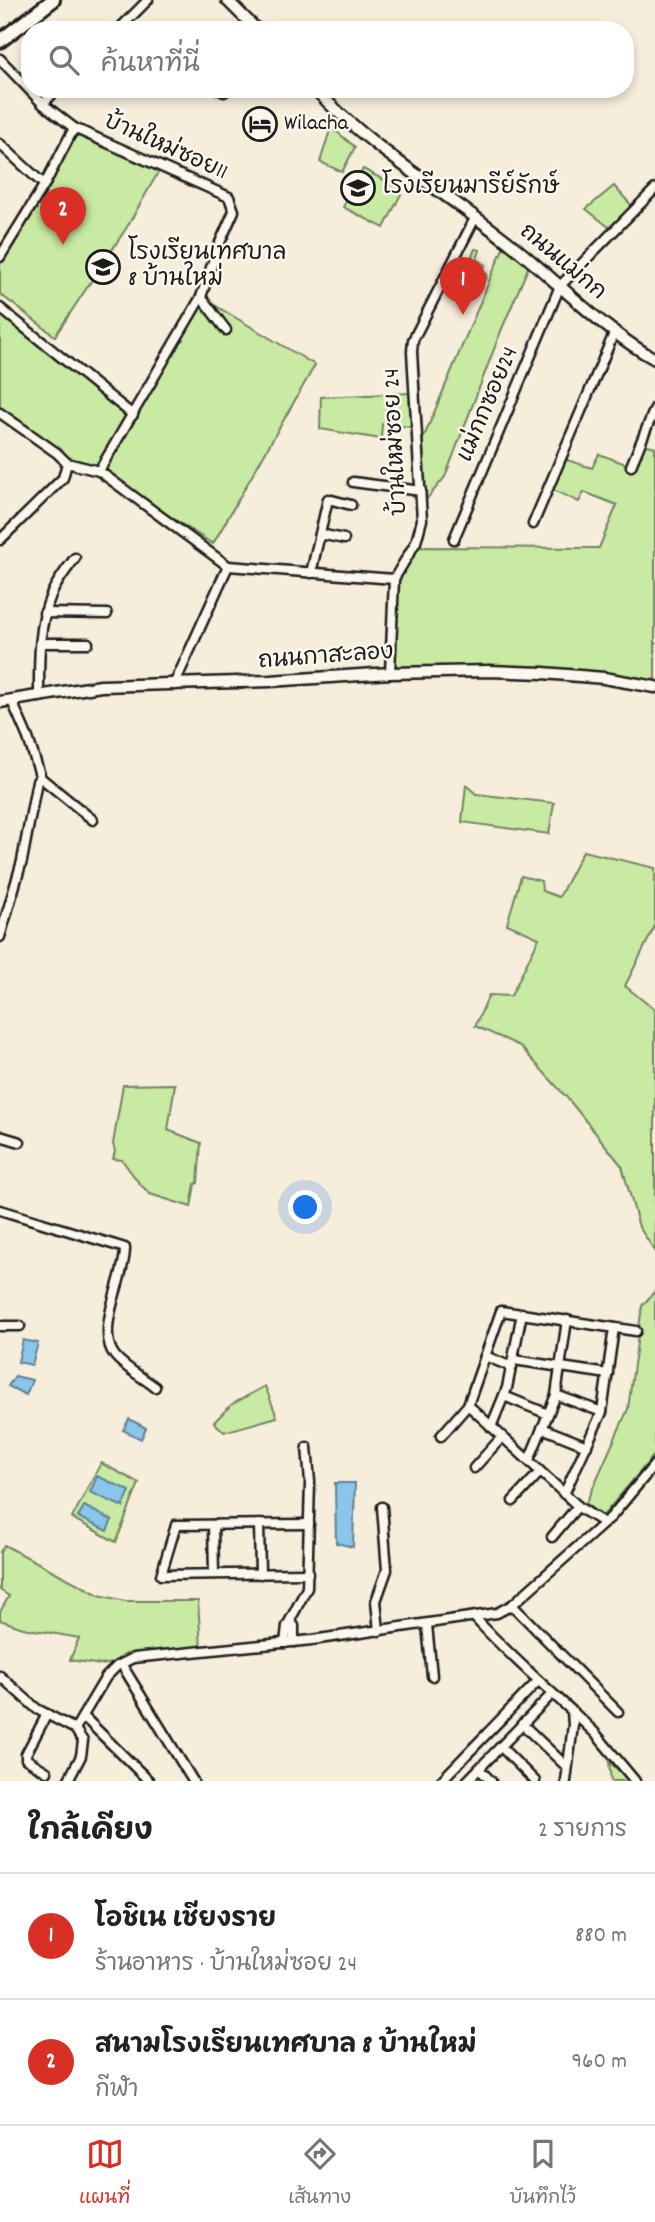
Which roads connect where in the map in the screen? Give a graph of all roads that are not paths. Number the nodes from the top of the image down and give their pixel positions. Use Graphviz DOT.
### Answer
graph roads {
  1 [pos="53,0"];
  2 [pos="148,0"];
  3 [pos="228,0"];
  4 [pos="26,21"];
  5 [pos="127,21"];
  6 [pos="248,21"];
  7 [pos="21,25"];
  8 [pos="0,41"];
  9 [pos="0,59"];
  10 [pos="21,81"];
  11 [pos="37,98"];
  12 [pos="49,98"];
  13 [pos="324,98"];
  14 [pos="43,104"];
  15 [pos="74,128"];
  16 [pos="0,144"];
  17 [pos="46,182"];
  18 [pos="655,189"];
  19 [pos="475,218"];
  20 [pos="0,257"];
  21 [pos="560,286"];
  22 [pos="201,297"];
  23 [pos="0,308"];
  24 [pos="226,330"];
  25 [pos="615,331"];
  26 [pos="655,359"];
  27 [pos="655,408"];
  28 [pos="0,412"];
  29 [pos="133,415"];
  30 [pos="67,463"];
  31 [pos="631,466"];
  32 [pos="99,471"];
  33 [pos="353,482"];
  34 [pos="421,491"];
  35 [pos="351,505"];
  36 [pos="533,524"];
  37 [pos="320,534"];
  38 [pos="344,539"];
  39 [pos="454,539"];
  40 [pos="0,540"];
  41 [pos="75,558"];
  42 [pos="228,566"];
  43 [pos="311,573"];
  44 [pos="394,579"];
  45 [pos="44,614"];
  46 [pos="107,614"];
  47 [pos="42,643"];
  48 [pos="88,643"];
  49 [pos="390,673"];
  50 [pos="174,685"];
  51 [pos="655,687"];
  52 [pos="39,697"];
  53 [pos="12,701"];
  54 [pos="0,702"];
  55 [pos="41,778"];
  56 [pos="93,820"];
  57 [pos="0,937"];
  58 [pos="0,1136"];
  59 [pos="20,1142"];
  60 [pos="0,1210"];
  61 [pos="522,1313"];
  62 [pos="567,1320"];
  63 [pos="0,1326"];
  64 [pos="20,1326"];
  65 [pos="614,1328"];
  66 [pos="636,1331"];
  67 [pos="485,1356"];
  68 [pos="513,1363"];
  69 [pos="561,1367"];
  70 [pos="608,1374"];
  71 [pos="155,1387"];
  72 [pos="556,1395"];
  73 [pos="504,1396"];
  74 [pos="468,1405"];
  75 [pos="602,1412"];
  76 [pos="548,1413"];
  77 [pos="491,1427"];
  78 [pos="542,1428"];
  79 [pos="441,1436"];
  80 [pos="502,1437"];
  81 [pos="587,1446"];
  82 [pos="307,1447"];
  83 [pos="529,1460"];
  84 [pos="655,1464"];
  85 [pos="474,1468"];
  86 [pos="540,1472"];
  87 [pos="564,1494"];
  88 [pos="513,1501"];
  89 [pos="578,1506"];
  90 [pos="382,1507"];
  91 [pos="604,1523"];
  92 [pos="259,1524"];
  93 [pos="309,1524"];
  94 [pos="213,1525"];
  95 [pos="552,1537"];
  96 [pos="308,1573"];
  97 [pos="214,1574"];
  98 [pos="260,1574"];
  99 [pos="512,1605"];
  100 [pos="475,1618"];
  101 [pos="427,1625"];
  102 [pos="379,1632"];
  103 [pos="290,1642"];
  104 [pos="122,1665"];
  105 [pos="0,1676"];
  106 [pos="432,1676"];
  107 [pos="538,1681"];
  108 [pos="552,1694"];
  109 [pos="572,1711"];
  110 [pos="618,1712"];
  111 [pos="47,1714"];
  112 [pos="83,1716"];
  113 [pos="522,1724"];
  114 [pos="75,1728"];
  115 [pos="501,1747"];
  116 [pos="567,1767"];
  117 [pos="479,1769"];
  118 [pos="47,1773"];
  119 [pos="68,1781"];
  120 [pos="149,1781"];
  121 [pos="193,1781"];
  122 [pos="441,1781"];
  123 [pos="467,1781"];
  124 [pos="491,1781"];
  125 [pos="535,1781"];
  126 [pos="566,1781"];
  127 [pos="635,1781"];
  1 -- 4 [label="main road"];
  2 -- 5 [label="street"];
  3 -- 6 [label="street"];
  7 -- 8 [label="main road"];
  9 -- 10 [label="street, บ้านใหม่ซอย11"];
  11 -- 14 [label="street, บ้านใหม่ซอย11"];
  12 -- 14 [label="street"];
  13 -- 19 [label="street, ถนนแม่กก"];
  14 -- 15 [label="street, บ้านใหม่ซอย11"];
  15 -- 17 [label="street"];
  15 -- 22 [label="street, บ้านใหม่ซอย11"];
  16 -- 17 [label="street"];
  17 -- 20 [label="street"];
  18 -- 21 [label="street"];
  19 -- 21 [label="street, ถนนแม่กก"];
  19 -- 34 [label="street, บ้านใหม่ซอย 24"];
  21 -- 25 [label="street, ถนนแม่กก"];
  21 -- 39 [label="street, แม่กกซอย24"];
  22 -- 24 [label="street"];
  22 -- 29 [label="street, บ้านใหม่ซอย11"];
  23 -- 29 [label="street"];
  25 -- 26 [label="street, ถนนแม่กก"];
  25 -- 36 [label="street"];
  27 -- 31 [label="street"];
  28 -- 30 [label="street"];
  29 -- 32 [label="street, บ้านใหม่ซอย11"];
  30 -- 32 [label="street"];
  30 -- 40 [label="street"];
  32 -- 42 [label="street"];
  33 -- 34 [label="street"];
  34 -- 44 [label="street, บ้านใหม่ซอย 24"];
  35 -- 37 [label="street"];
  37 -- 38 [label="street"];
  37 -- 43 [label="street"];
  41 -- 45 [label="street"];
  42 -- 43 [label="street"];
  42 -- 50 [label="street"];
  43 -- 44 [label="street"];
  44 -- 49 [label="street, บ้านใหม่ซอย 24"];
  45 -- 46 [label="street"];
  45 -- 47 [label="street"];
  47 -- 48 [label="street"];
  47 -- 52 [label="street"];
  49 -- 50 [label="street, ถนนกาสะลอง"];
  49 -- 51 [label="street, ถนนกาสะลอง"];
  50 -- 52 [label="street, ถนนกาสะลอง"];
  52 -- 53 [label="street, ถนนกาสะลอง"];
  53 -- 54 [label="street, ถนนกาสะลอง"];
  53 -- 55 [label="street"];
  55 -- 56 [label="street"];
  55 -- 57 [label="street"];
  58 -- 59 [label="street"];
  60 -- 71 [label="street"];
  61 -- 62 [label="street"];
  61 -- 67 [label="street"];
  61 -- 68 [label="street"];
  62 -- 65 [label="street"];
  62 -- 69 [label="street"];
  63 -- 64 [label="street"];
  65 -- 66 [label="street"];
  65 -- 70 [label="street"];
  67 -- 68 [label="street"];
  67 -- 74 [label="street"];
  68 -- 69 [label="street"];
  68 -- 73 [label="street"];
  69 -- 70 [label="street"];
  69 -- 72 [label="street"];
  70 -- 75 [label="street"];
  72 -- 75 [label="street"];
  72 -- 76 [label="street"];
  73 -- 76 [label="street"];
  73 -- 77 [label="street"];
  74 -- 77 [label="street"];
  74 -- 79 [label="street"];
  75 -- 81 [label="street"];
  76 -- 78 [label="street"];
  77 -- 80 [label="street"];
  78 -- 81 [label="street"];
  78 -- 83 [label="street"];
  80 -- 83 [label="street"];
  80 -- 85 [label="street"];
  81 -- 87 [label="street"];
  82 -- 93 [label="street"];
  83 -- 86 [label="street"];
  84 -- 91 [label="street"];
  86 -- 87 [label="street"];
  86 -- 88 [label="street"];
  87 -- 89 [label="street"];
  89 -- 91 [label="street"];
  89 -- 95 [label="street"];
  90 -- 102 [label="street"];
  91 -- 99 [label="street"];
  92 -- 93 [label="street"];
  92 -- 94 [label="street"];
  92 -- 98 [label="street"];
  93 -- 96 [label="street"];
  94 -- 97 [label="street"];
  94 -- 97 [label="street"];
  96 -- 98 [label="street"];
  96 -- 103 [label="street"];
  97 -- 98 [label="street"];
  99 -- 100 [label="street"];
  99 -- 110 [label="street"];
  100 -- 101 [label="street"];
  100 -- 107 [label="street"];
  101 -- 102 [label="street"];
  101 -- 106 [label="street"];
  102 -- 103 [label="street"];
  103 -- 104 [label="street"];
  104 -- 112 [label="street"];
  104 -- 121 [label="street"];
  105 -- 111 [label="street"];
  107 -- 108 [label="street"];
  107 -- 122 [label="street"];
  108 -- 109 [label="street"];
  108 -- 113 [label="street"];
  109 -- 116 [label="street"];
  109 -- 127 [label="street"];
  111 -- 114 [label="street"];
  111 -- 118 [label="street"];
  112 -- 114 [label="street"];
  112 -- 120 [label="street"];
  113 -- 115 [label="street"];
  113 -- 116 [label="street"];
  114 -- 119 [label="street"];
  115 -- 117 [label="street"];
  115 -- 125 [label="street"];
  116 -- 126 [label="street"];
  117 -- 123 [label="street"];
  117 -- 124 [label="street"];
}
